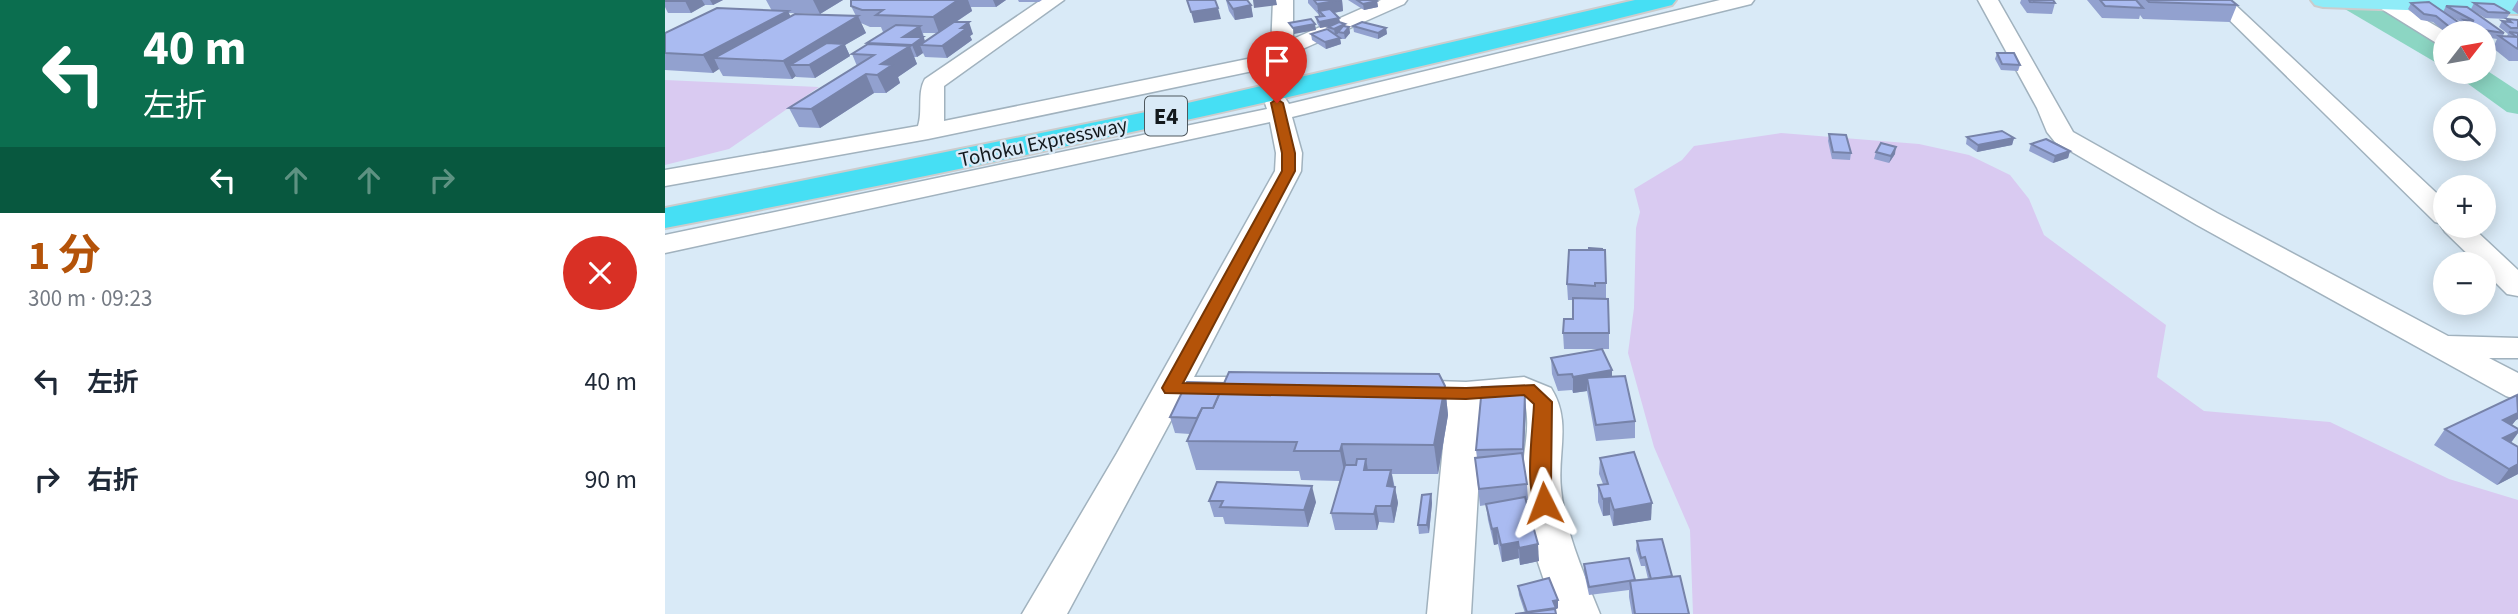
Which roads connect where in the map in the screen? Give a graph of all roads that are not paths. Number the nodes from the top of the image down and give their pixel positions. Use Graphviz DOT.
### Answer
graph roads {
  1 [pos="1054,0"];
  2 [pos="1283,0"];
  3 [pos="1397,0"];
  4 [pos="1620,0"];
  5 [pos="1664,0"];
  6 [pos="1744,0"];
  7 [pos="1988,0"];
  8 [pos="2219,0"];
  9 [pos="2324,0"];
  10 [pos="2377,1"];
  11 [pos="2518,7"];
  12 [pos="2433,33"];
  13 [pos="1271,63"];
  14 [pos="1278,108"];
  15 [pos="928,132"];
  16 [pos="665,178"];
  17 [pos="665,202"];
  18 [pos="2433,205"];
  19 [pos="665,218"];
  20 [pos="2467,238"];
  21 [pos="665,244"];
  22 [pos="2518,287"];
  23 [pos="2443,345"];
  24 [pos="2518,348"];
  25 [pos="1171,388"];
  26 [pos="2518,388"];
  27 [pos="1251,390"];
  28 [pos="1372,392"];
  29 [pos="1466,394"];
  30 [pos="1044,614"];
  31 [pos="1449,614"];
  32 [pos="1578,614"];
  1 -- 15 [label="street"];
  2 -- 13 [label="street"];
  3 -- 13 [label="street"];
  4 -- 17 [label="highway, Tohoku Expressway / E4"];
  5 -- 19 [label="highway, Tohoku Expressway / E4"];
  6 -- 14 [label="street"];
  7 -- 23 [label="street"];
  8 -- 18 [label="street"];
  9 -- 10 [label="main road"];
  10 -- 11 [label="main road"];
  10 -- 12 [label="street"];
  13 -- 15 [label="street"];
  14 -- 21 [label="street"];
  14 -- 25 [label="street"];
  15 -- 16 [label="street"];
  20 -- 22 [label="street"];
  23 -- 24 [label="street"];
  23 -- 26 [label="street"];
  25 -- 27 [label="street"];
  25 -- 30 [label="street"];
  28 -- 29 [label="street"];
  29 -- 31 [label="street"];
  29 -- 32 [label="street"];
}
